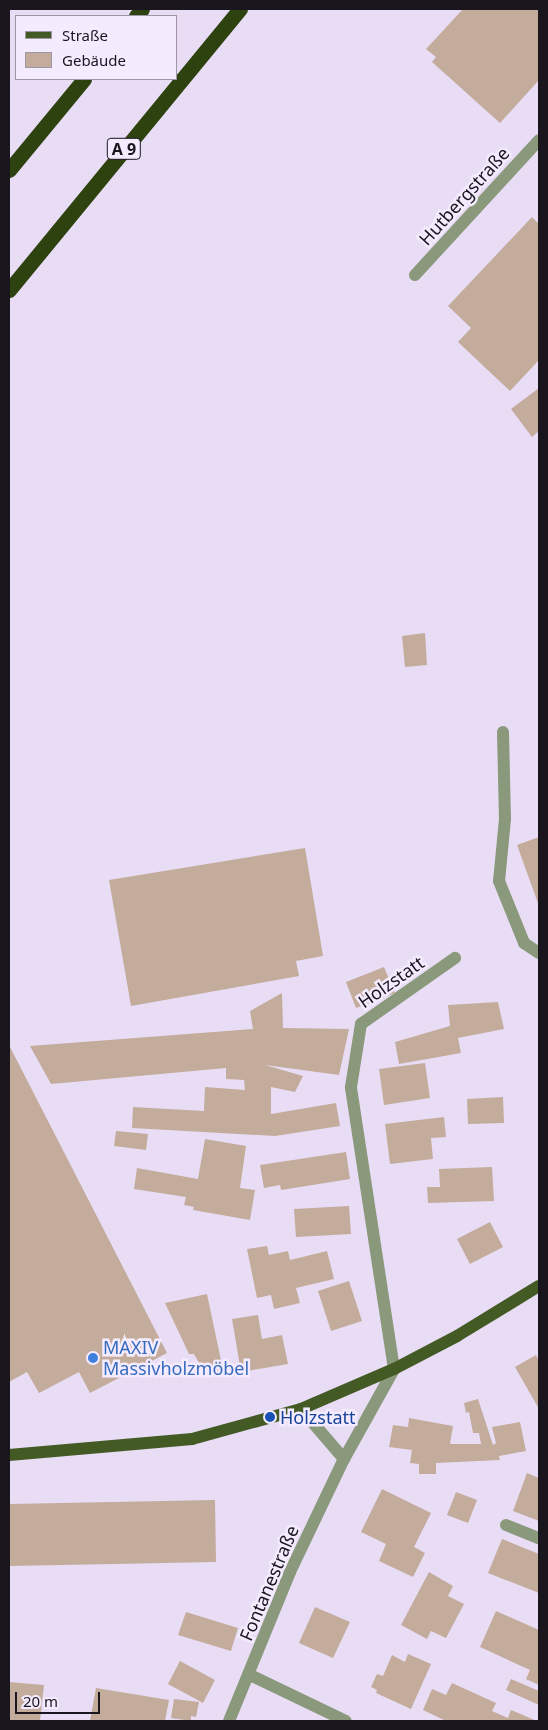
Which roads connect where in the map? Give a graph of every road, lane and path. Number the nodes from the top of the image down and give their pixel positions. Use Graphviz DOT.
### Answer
graph roads {
  1 [pos="240,9"];
  2 [pos="83,80"];
  3 [pos="539,140"];
  4 [pos="9,170"];
  5 [pos="415,275"];
  6 [pos="9,290"];
  7 [pos="503,732"];
  8 [pos="539,953"];
  9 [pos="455,958"];
  10 [pos="539,1286"];
  11 [pos="394,1369"];
  12 [pos="301,1409"];
  13 [pos="9,1455"];
  14 [pos="344,1459"];
  15 [pos="506,1525"];
  16 [pos="539,1538"];
  17 [pos="250,1675"];
  18 [pos="229,1721"];
  19 [pos="346,1721"];
  1 -- 6 [label="highway, A 9"];
  2 -- 4 [label="highway"];
  3 -- 5 [label="street, Hutbergstraße"];
  7 -- 8 [label="street"];
  9 -- 11 [label="street, Holzstatt"];
  10 -- 11 [label="main road"];
  11 -- 12 [label="main road"];
  11 -- 14 [label="street, Fontanestraße"];
  12 -- 13 [label="main road"];
  12 -- 14 [label="street"];
  14 -- 17 [label="street, Fontanestraße"];
  15 -- 16 [label="street"];
  17 -- 18 [label="street, Fontanestraße"];
  17 -- 19 [label="street"];
}
